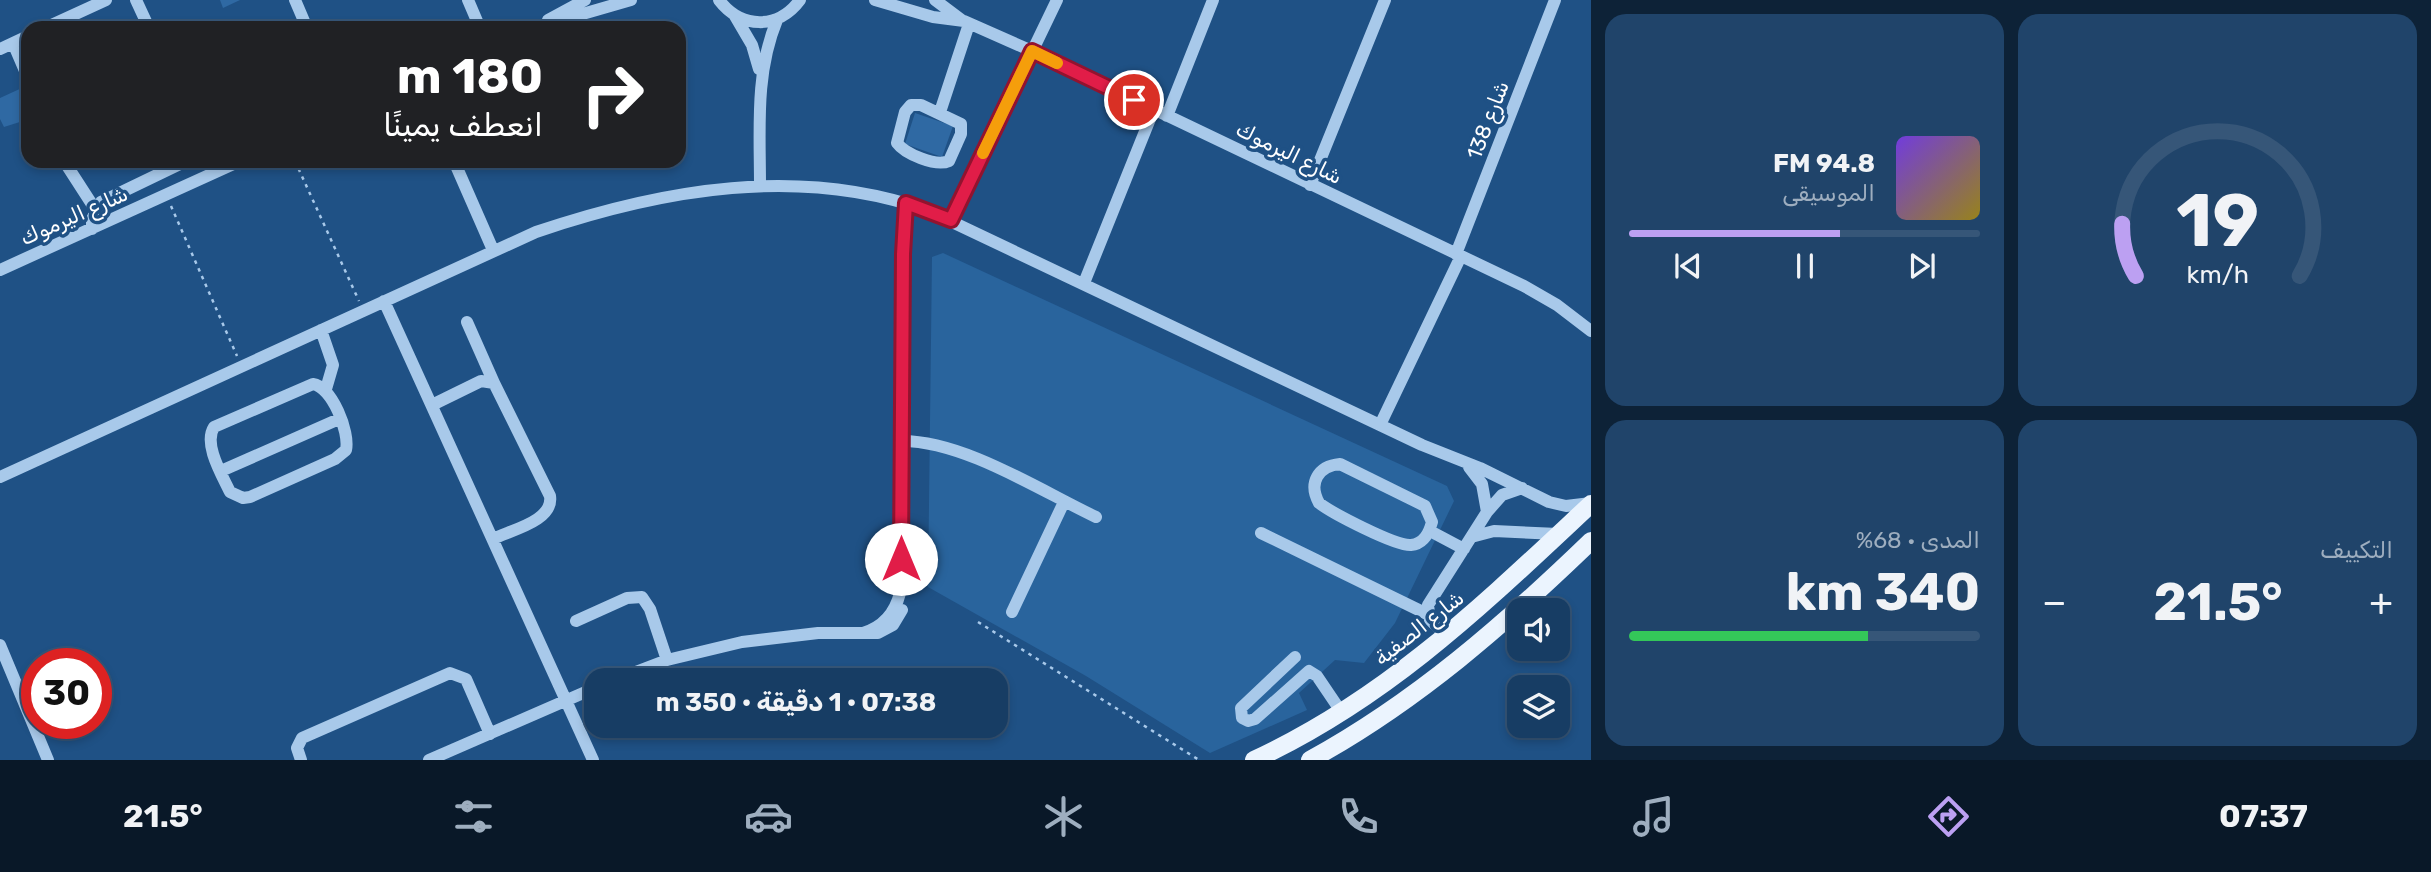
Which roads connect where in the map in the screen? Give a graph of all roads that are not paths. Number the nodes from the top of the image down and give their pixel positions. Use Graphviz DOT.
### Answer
graph roads {
  1 [pos="106,0"];
  2 [pos="136,0"];
  3 [pos="295,0"];
  4 [pos="468,0"];
  5 [pos="585,0"];
  6 [pos="631,0"];
  7 [pos="719,0"];
  8 [pos="800,0"];
  9 [pos="875,0"];
  10 [pos="935,0"];
  11 [pos="1057,0"];
  12 [pos="1213,0"];
  13 [pos="1384,0"];
  14 [pos="1555,0"];
  15 [pos="734,16"];
  16 [pos="777,20"];
  17 [pos="60,21"];
  18 [pos="146,21"];
  19 [pos="304,21"];
  20 [pos="477,21"];
  21 [pos="546,21"];
  22 [pos="558,21"];
  23 [pos="966,23"];
  24 [pos="21,39"];
  25 [pos="13,43"];
  26 [pos="0,49"];
  27 [pos="1032,51"];
  28 [pos="21,62"];
  29 [pos="760,78"];
  30 [pos="1154,109"];
  31 [pos="940,112"];
  32 [pos="1167,116"];
  33 [pos="69,168"];
  34 [pos="171,168"];
  35 [pos="225,168"];
  36 [pos="457,168"];
  37 [pos="760,185"];
  38 [pos="1310,185"];
  39 [pos="906,203"];
  40 [pos="95,209"];
  41 [pos="951,220"];
  42 [pos="92,229"];
  43 [pos="493,250"];
  44 [pos="1459,255"];
  45 [pos="0,270"];
  46 [pos="1084,283"];
  47 [pos="384,301"];
  48 [pos="467,322"];
  49 [pos="1590,327"];
  50 [pos="321,330"];
  51 [pos="494,383"];
  52 [pos="326,389"];
  53 [pos="432,405"];
  54 [pos="339,419"];
  55 [pos="1380,425"];
  56 [pos="902,441"];
  57 [pos="1466,464"];
  58 [pos="221,471"];
  59 [pos="0,477"];
  60 [pos="1522,488"];
  61 [pos="1064,502"];
  62 [pos="1591,503"];
  63 [pos="1487,512"];
  64 [pos="1096,517"];
  65 [pos="1430,531"];
  66 [pos="1261,533"];
  67 [pos="1558,534"];
  68 [pos="1475,536"];
  69 [pos="493,539"];
  70 [pos="1591,541"];
  71 [pos="1464,549"];
  72 [pos="1012,612"];
  73 [pos="1427,614"];
  74 [pos="576,621"];
  75 [pos="1448,637"];
  76 [pos="0,645"];
  77 [pos="1295,657"];
  78 [pos="667,660"];
  79 [pos="646,668"];
  80 [pos="584,692"];
  81 [pos="565,700"];
  82 [pos="1342,713"];
  83 [pos="490,734"];
  84 [pos="1284,753"];
  85 [pos="48,760"];
  86 [pos="301,760"];
  87 [pos="429,760"];
  88 [pos="593,760"];
  89 [pos="1254,760"];
  90 [pos="1310,760"];
  1 -- 17 [label="street"];
  2 -- 18 [label="street"];
  3 -- 19 [label="street"];
  4 -- 20 [label="street"];
  5 -- 21 [label="street"];
  6 -- 22 [label="street"];
  7 -- 15 [label="street"];
  8 -- 16 [label="street"];
  9 -- 23 [label="street, شارع اليرموك"];
  10 -- 23 [label="street, شارع اليرموك"];
  11 -- 27 [label="street"];
  12 -- 32 [label="street"];
  13 -- 38 [label="street"];
  14 -- 44 [label="street, شارع 138"];
  15 -- 16 [label="street"];
  15 -- 29 [label="street"];
  16 -- 29 [label="street"];
  23 -- 27 [label="street, شارع اليرموك"];
  23 -- 31 [label="street"];
  24 -- 25 [label="street"];
  25 -- 26 [label="street"];
  25 -- 28 [label="street"];
  27 -- 30 [label="street, شارع اليرموك"];
  27 -- 41 [label="street"];
  29 -- 37 [label="street"];
  30 -- 32 [label="street, شارع اليرموك"];
  30 -- 46 [label="street"];
  31 -- 31 [label="street"];
  32 -- 38 [label="street, شارع اليرموك"];
  33 -- 40 [label="street"];
  34 -- 40 [label="street"];
  35 -- 42 [label="street, شارع اليرموك"];
  36 -- 43 [label="street"];
  37 -- 39 [label="street"];
  37 -- 43 [label="street"];
  38 -- 44 [label="street, شارع اليرموك"];
  39 -- 41 [label="street"];
  39 -- 56 [label="street"];
  40 -- 42 [label="street"];
  41 -- 46 [label="street"];
  42 -- 45 [label="street, شارع اليرموك"];
  43 -- 47 [label="street"];
  44 -- 49 [label="street, شارع اليرموك"];
  44 -- 55 [label="street, شارع 138"];
  46 -- 55 [label="street"];
  47 -- 50 [label="street"];
  47 -- 53 [label="street"];
  48 -- 51 [label="street"];
  50 -- 52 [label="street"];
  50 -- 59 [label="street"];
  51 -- 53 [label="street"];
  51 -- 69 [label="street"];
  52 -- 54 [label="street"];
  52 -- 58 [label="street"];
  53 -- 69 [label="street"];
  54 -- 58 [label="street"];
  54 -- 58 [label="street"];
  55 -- 57 [label="street"];
  56 -- 61 [label="street"];
  56 -- 78 [label="street"];
  57 -- 60 [label="street"];
  57 -- 63 [label="street"];
  60 -- 62 [label="street"];
  60 -- 63 [label="street"];
  61 -- 64 [label="street"];
  61 -- 72 [label="street"];
  62 -- 67 [label="main road, شارع الصفية"];
  63 -- 68 [label="street"];
  65 -- 65 [label="street"];
  65 -- 71 [label="street"];
  66 -- 73 [label="street"];
  67 -- 68 [label="street"];
  67 -- 75 [label="main road, شارع الصفية"];
  68 -- 71 [label="street"];
  69 -- 81 [label="street"];
  70 -- 90 [label="main road"];
  71 -- 73 [label="street"];
  73 -- 75 [label="street"];
  74 -- 78 [label="street"];
  75 -- 82 [label="main road, شارع الصفية"];
  76 -- 85 [label="street"];
  77 -- 82 [label="street"];
  78 -- 79 [label="street"];
  80 -- 81 [label="street"];
  81 -- 83 [label="street"];
  81 -- 88 [label="street"];
  82 -- 84 [label="main road, شارع الصفية"];
  83 -- 86 [label="street"];
  83 -- 87 [label="street"];
  84 -- 89 [label="main road, شارع الصفية"];
}
